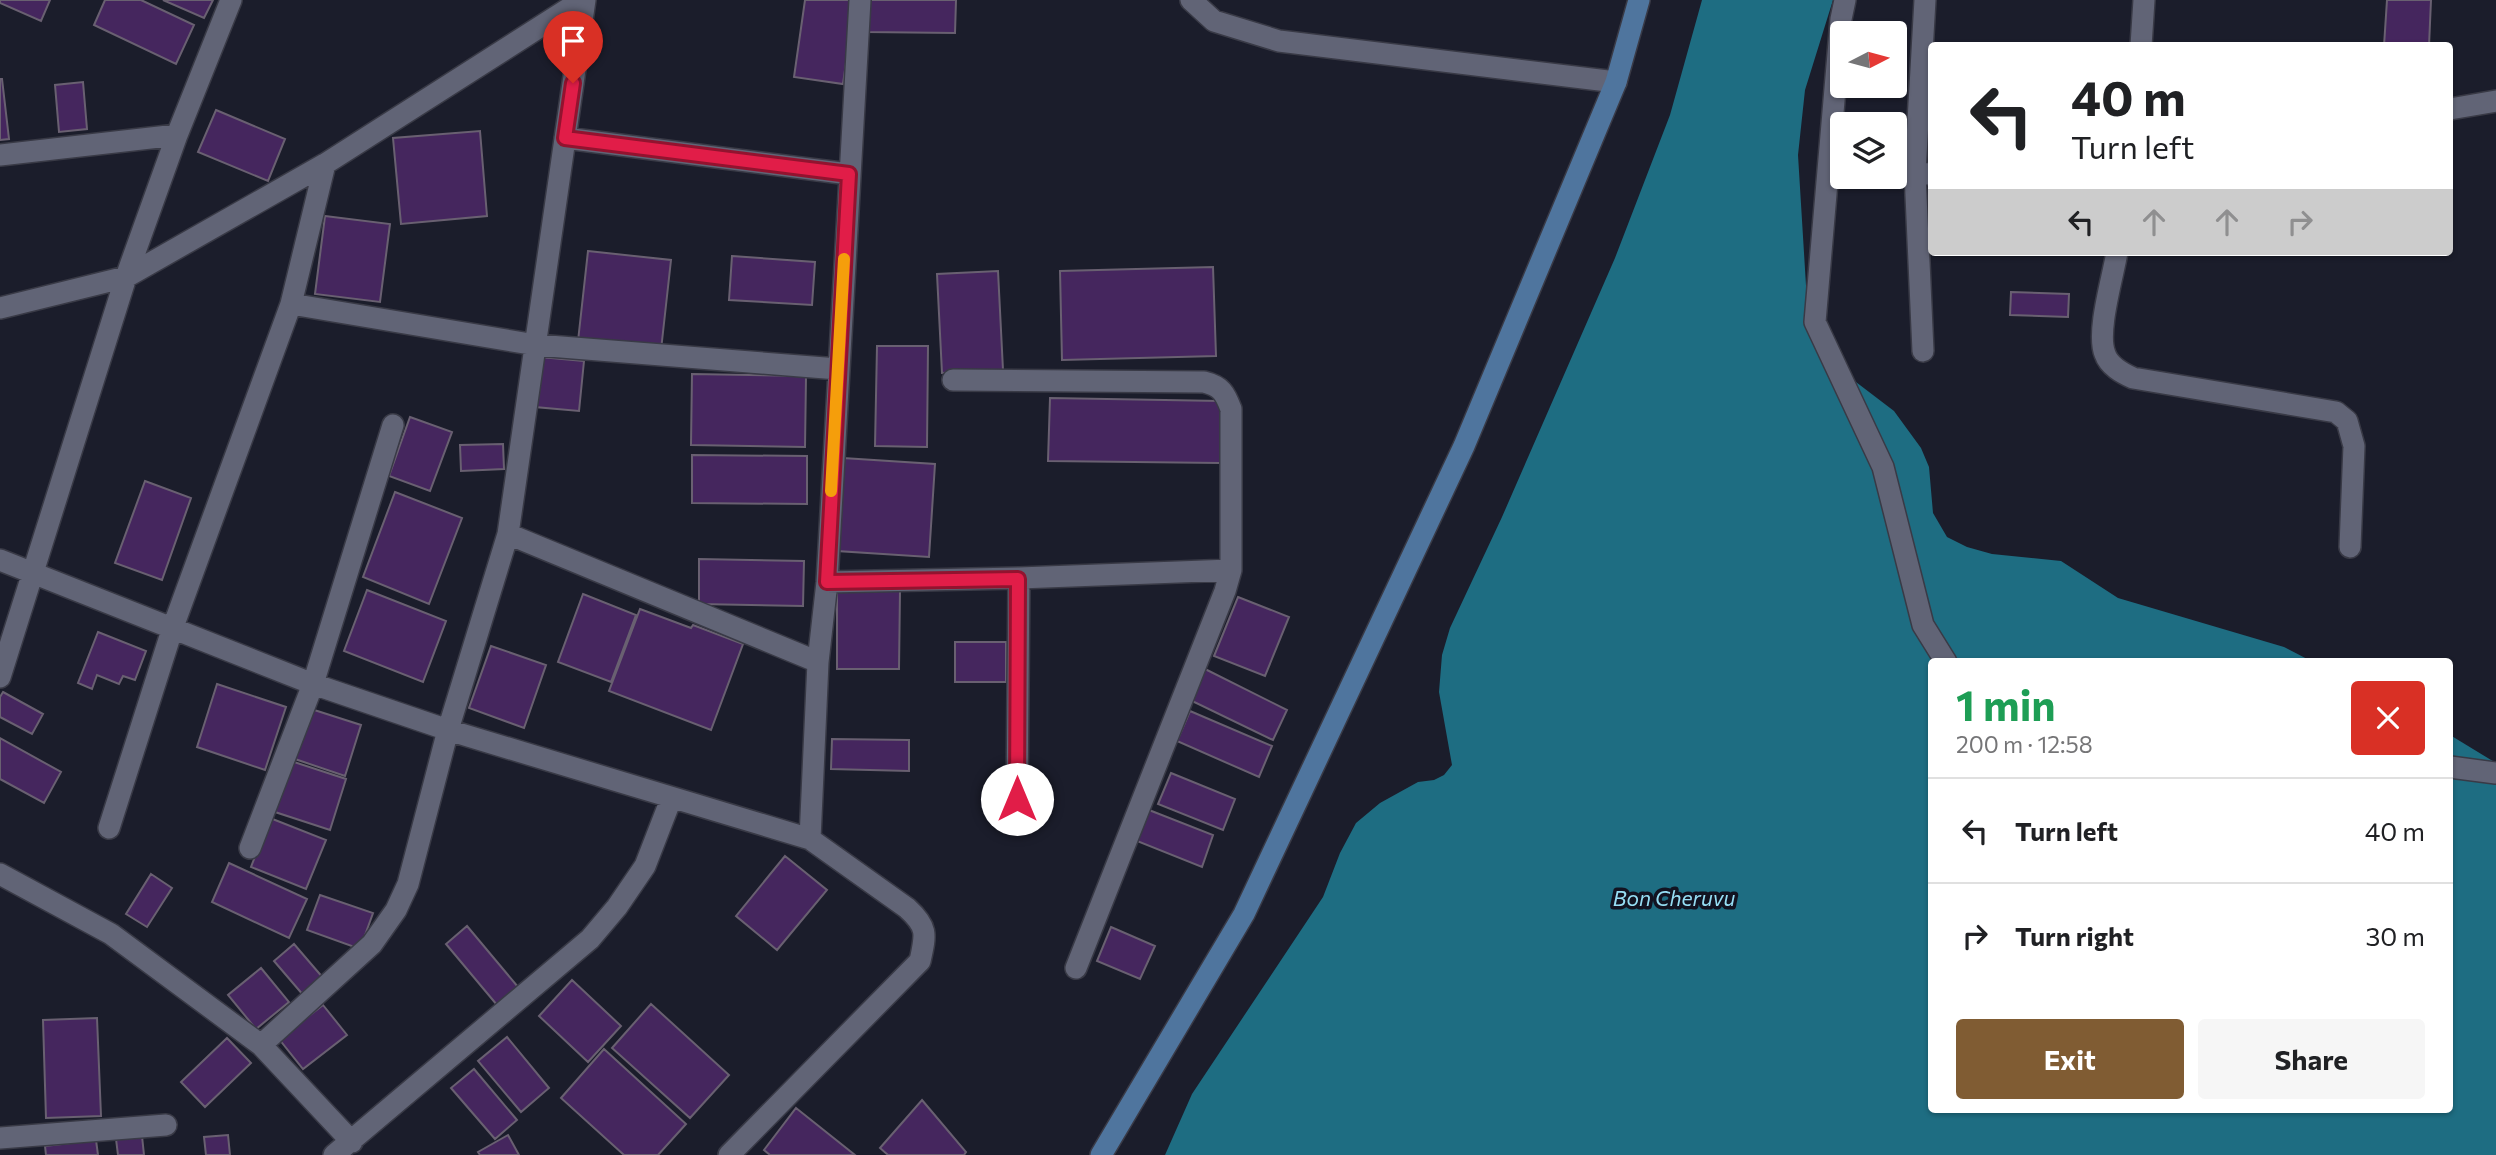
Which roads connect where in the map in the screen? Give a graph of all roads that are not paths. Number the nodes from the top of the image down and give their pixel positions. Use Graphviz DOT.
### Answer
graph roads {
  1 [pos="231,0"];
  2 [pos="584,0"];
  3 [pos="860,0"];
  4 [pos="1191,0"];
  5 [pos="1639,0"];
  6 [pos="1845,0"];
  7 [pos="1925,0"];
  8 [pos="2144,0"];
  9 [pos="2141,42"];
  10 [pos="1616,82"];
  11 [pos="2496,101"];
  12 [pos="2453,108"];
  13 [pos="177,135"];
  14 [pos="565,138"];
  15 [pos="0,155"];
  16 [pos="325,164"];
  17 [pos="1924,173"];
  18 [pos="849,174"];
  19 [pos="2116,256"];
  20 [pos="126,277"];
  21 [pos="291,304"];
  22 [pos="0,308"];
  23 [pos="536,345"];
  24 [pos="1923,351"];
  25 [pos="838,369"];
  26 [pos="953,380"];
  27 [pos="393,425"];
  28 [pos="508,534"];
  29 [pos="2350,547"];
  30 [pos="0,560"];
  31 [pos="1231,570"];
  32 [pos="31,573"];
  33 [pos="1018,579"];
  34 [pos="827,582"];
  35 [pos="173,627"];
  36 [pos="1944,658"];
  37 [pos="818,662"];
  38 [pos="0,677"];
  39 [pos="313,684"];
  40 [pos="448,730"];
  41 [pos="2453,767"];
  42 [pos="2496,773"];
  43 [pos="671,799"];
  44 [pos="1017,799"];
  45 [pos="110,828"];
  46 [pos="810,839"];
  47 [pos="250,848"];
  48 [pos="0,874"];
  49 [pos="1076,968"];
  50 [pos="261,1045"];
  51 [pos="166,1125"];
  52 [pos="0,1138"];
  53 [pos="352,1142"];
  54 [pos="334,1155"];
  55 [pos="729,1155"];
  56 [pos="1101,1155"];
  1 -- 13 [label="street"];
  2 -- 14 [label="street"];
  2 -- 16 [label="street"];
  3 -- 18 [label="street"];
  4 -- 10 [label="street"];
  5 -- 10 [label="street"];
  6 -- 36 [label="street"];
  7 -- 17 [label="street"];
  8 -- 9 [label="street"];
  10 -- 56 [label="street"];
  11 -- 12 [label="street"];
  13 -- 15 [label="street"];
  13 -- 20 [label="street"];
  14 -- 18 [label="street"];
  14 -- 23 [label="street"];
  16 -- 20 [label="street"];
  16 -- 21 [label="street"];
  17 -- 24 [label="street"];
  18 -- 25 [label="street"];
  19 -- 29 [label="street"];
  20 -- 22 [label="street"];
  20 -- 32 [label="street"];
  21 -- 23 [label="street"];
  21 -- 35 [label="street"];
  23 -- 25 [label="street"];
  23 -- 28 [label="street"];
  25 -- 34 [label="street"];
  26 -- 31 [label="street"];
  27 -- 39 [label="street"];
  28 -- 37 [label="street"];
  28 -- 40 [label="street"];
  30 -- 32 [label="street"];
  31 -- 33 [label="street"];
  31 -- 49 [label="street"];
  32 -- 35 [label="street"];
  32 -- 38 [label="street"];
  33 -- 34 [label="street"];
  33 -- 44 [label="street"];
  34 -- 37 [label="street"];
  35 -- 39 [label="street"];
  35 -- 45 [label="street"];
  37 -- 46 [label="street"];
  39 -- 40 [label="street"];
  39 -- 47 [label="street"];
  40 -- 43 [label="street"];
  40 -- 50 [label="street"];
  41 -- 42 [label="street"];
  43 -- 46 [label="street"];
  43 -- 53 [label="street"];
  46 -- 55 [label="street"];
  48 -- 50 [label="street"];
  50 -- 53 [label="street"];
  51 -- 52 [label="street"];
  53 -- 54 [label="street"];
}
